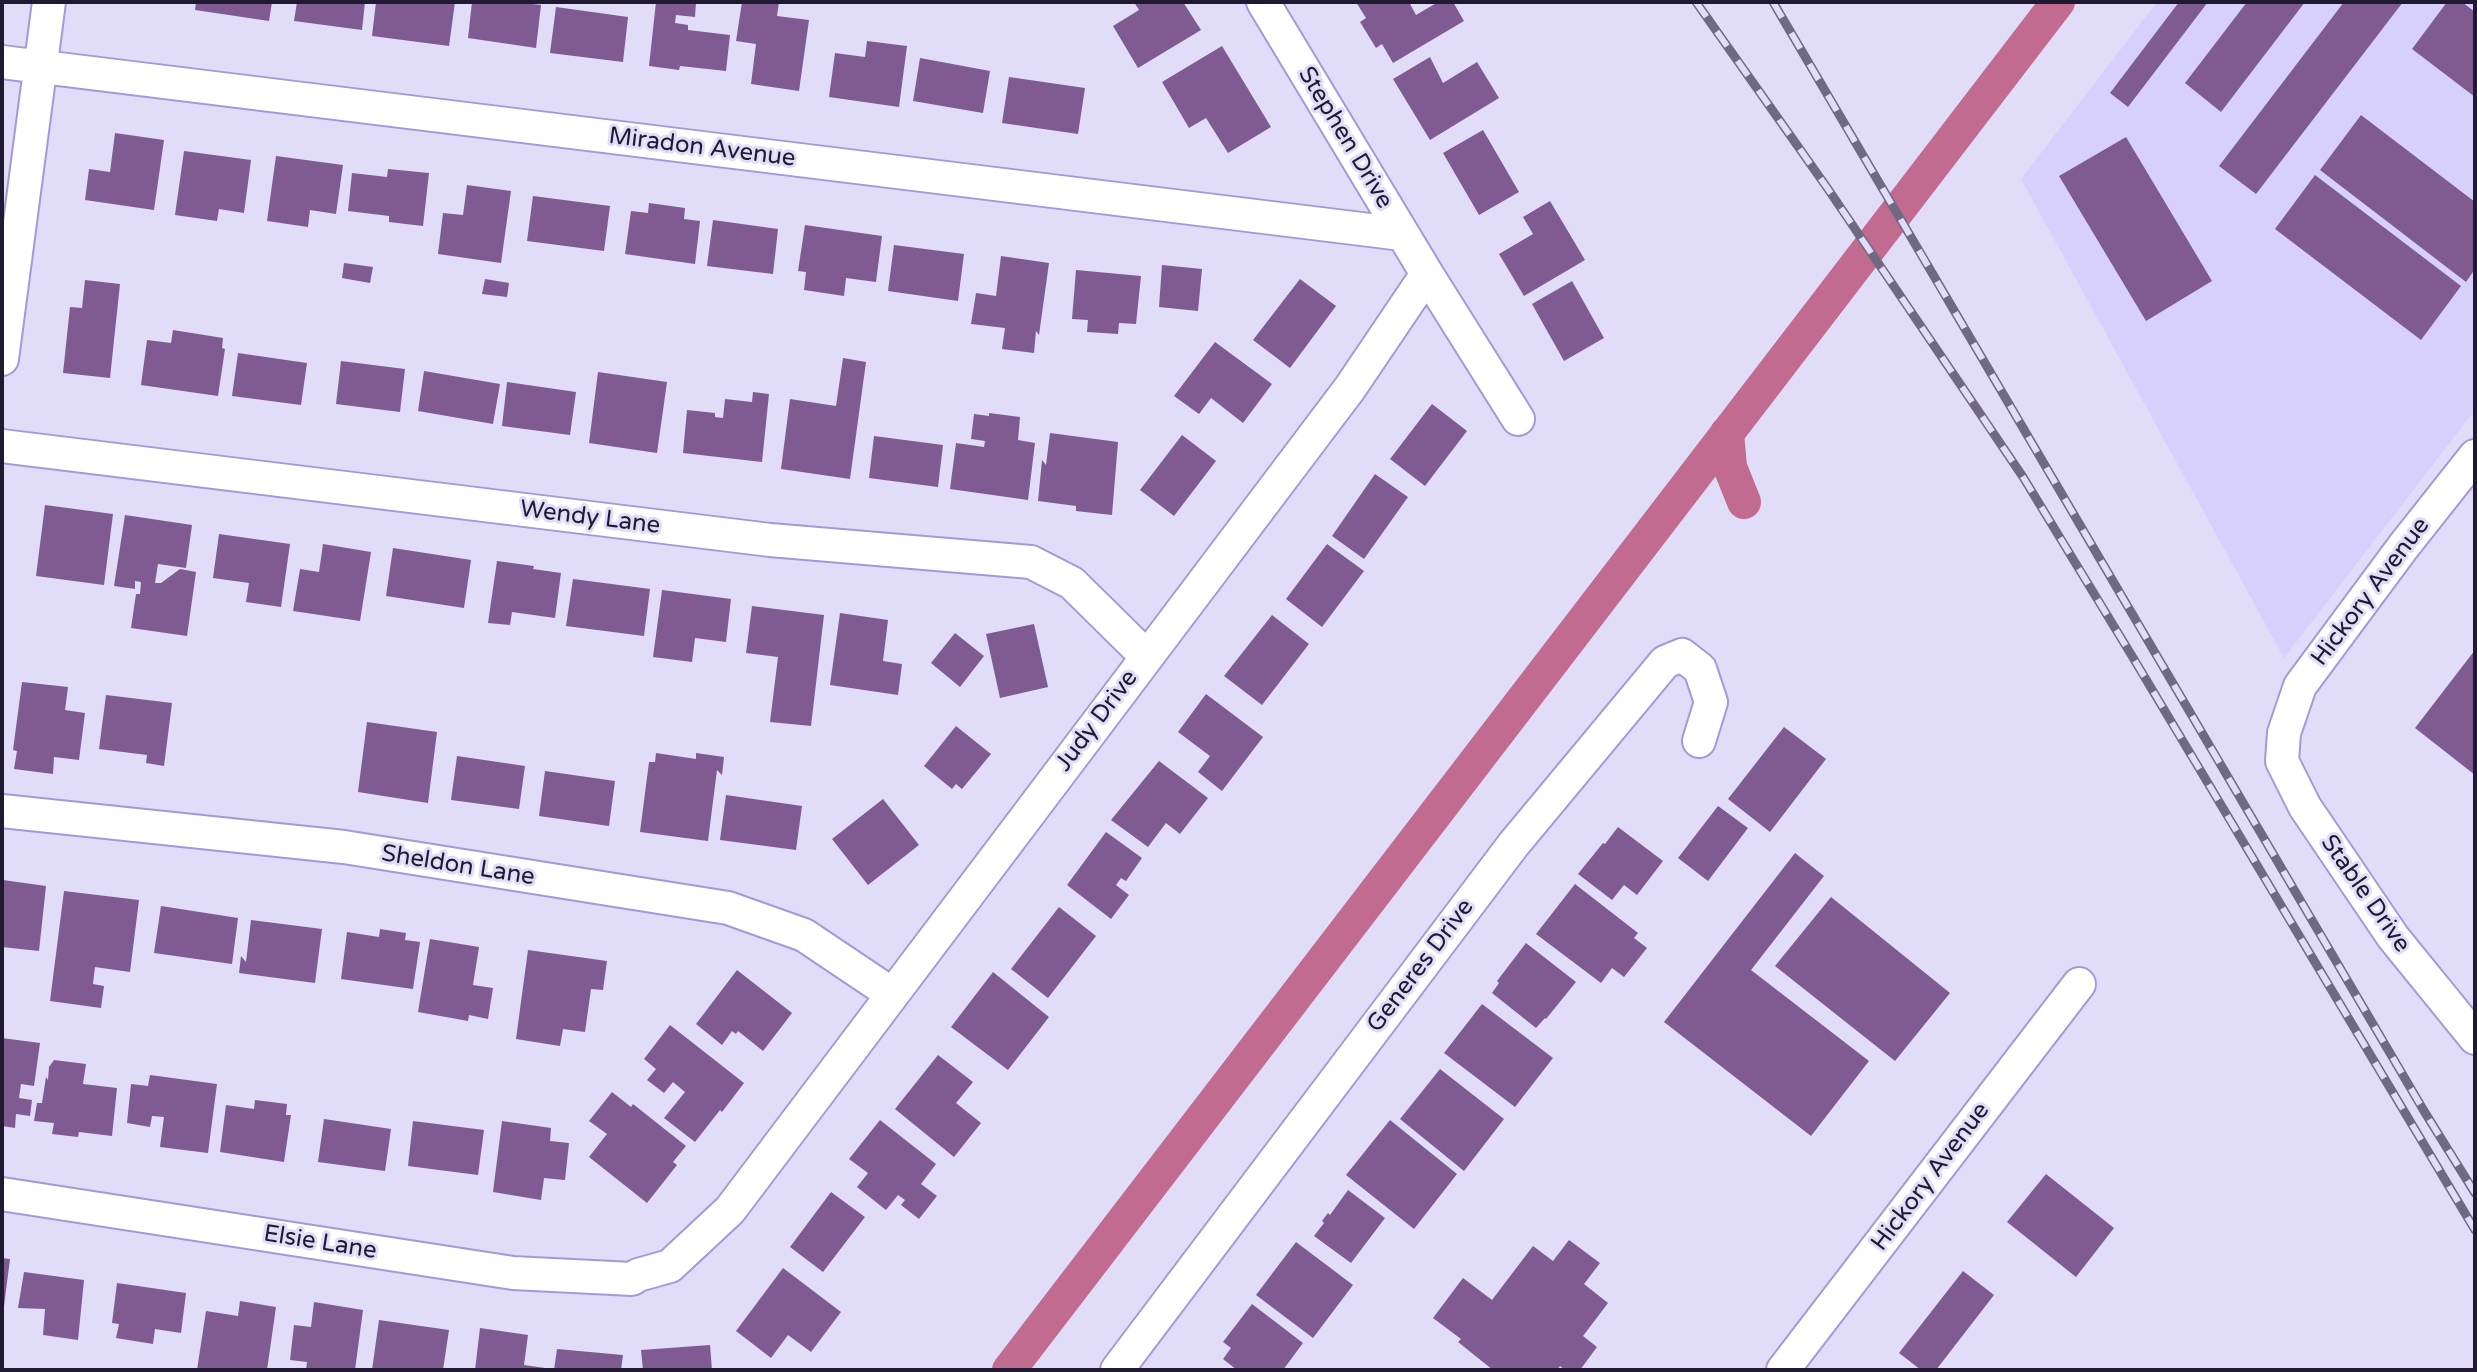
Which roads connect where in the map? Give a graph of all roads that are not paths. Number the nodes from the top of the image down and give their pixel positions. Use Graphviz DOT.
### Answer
graph roads {
  1 [pos="49,2"];
  2 [pos="1263,2"];
  3 [pos="2,62"];
  4 [pos="40,66"];
  5 [pos="1402,234"];
  6 [pos="1427,274"];
  7 [pos="2,359"];
  8 [pos="1518,419"];
  9 [pos="2,446"];
  10 [pos="2475,456"];
  11 [pos="1146,656"];
  12 [pos="2285,737"];
  13 [pos="1699,741"];
  14 [pos="2,811"];
  15 [pos="2079,984"];
  16 [pos="892,994"];
  17 [pos="2475,1038"];
  18 [pos="2,1194"];
  19 [pos="638,1275"];
  20 [pos="1117,1370"];
  21 [pos="1783,1370"];
  1 -- 4 [label="street"];
  2 -- 5 [label="street, Stephen Drive"];
  3 -- 4 [label="street, Miradon Avenue"];
  4 -- 5 [label="street, Miradon Avenue"];
  4 -- 7 [label="street"];
  5 -- 6 [label="street, Stephen Drive"];
  6 -- 8 [label="street"];
  6 -- 11 [label="street, Judy Drive"];
  9 -- 11 [label="street, Wendy Lane"];
  10 -- 12 [label="street, Hickory Avenue"];
  11 -- 16 [label="street, Judy Drive"];
  12 -- 17 [label="street, Stable Drive"];
  13 -- 20 [label="street, Generes Drive"];
  14 -- 16 [label="street, Sheldon Lane"];
  15 -- 21 [label="street, Hickory Avenue"];
  16 -- 19 [label="street, Judy Drive"];
  18 -- 19 [label="street, Elsie Lane"];
}
